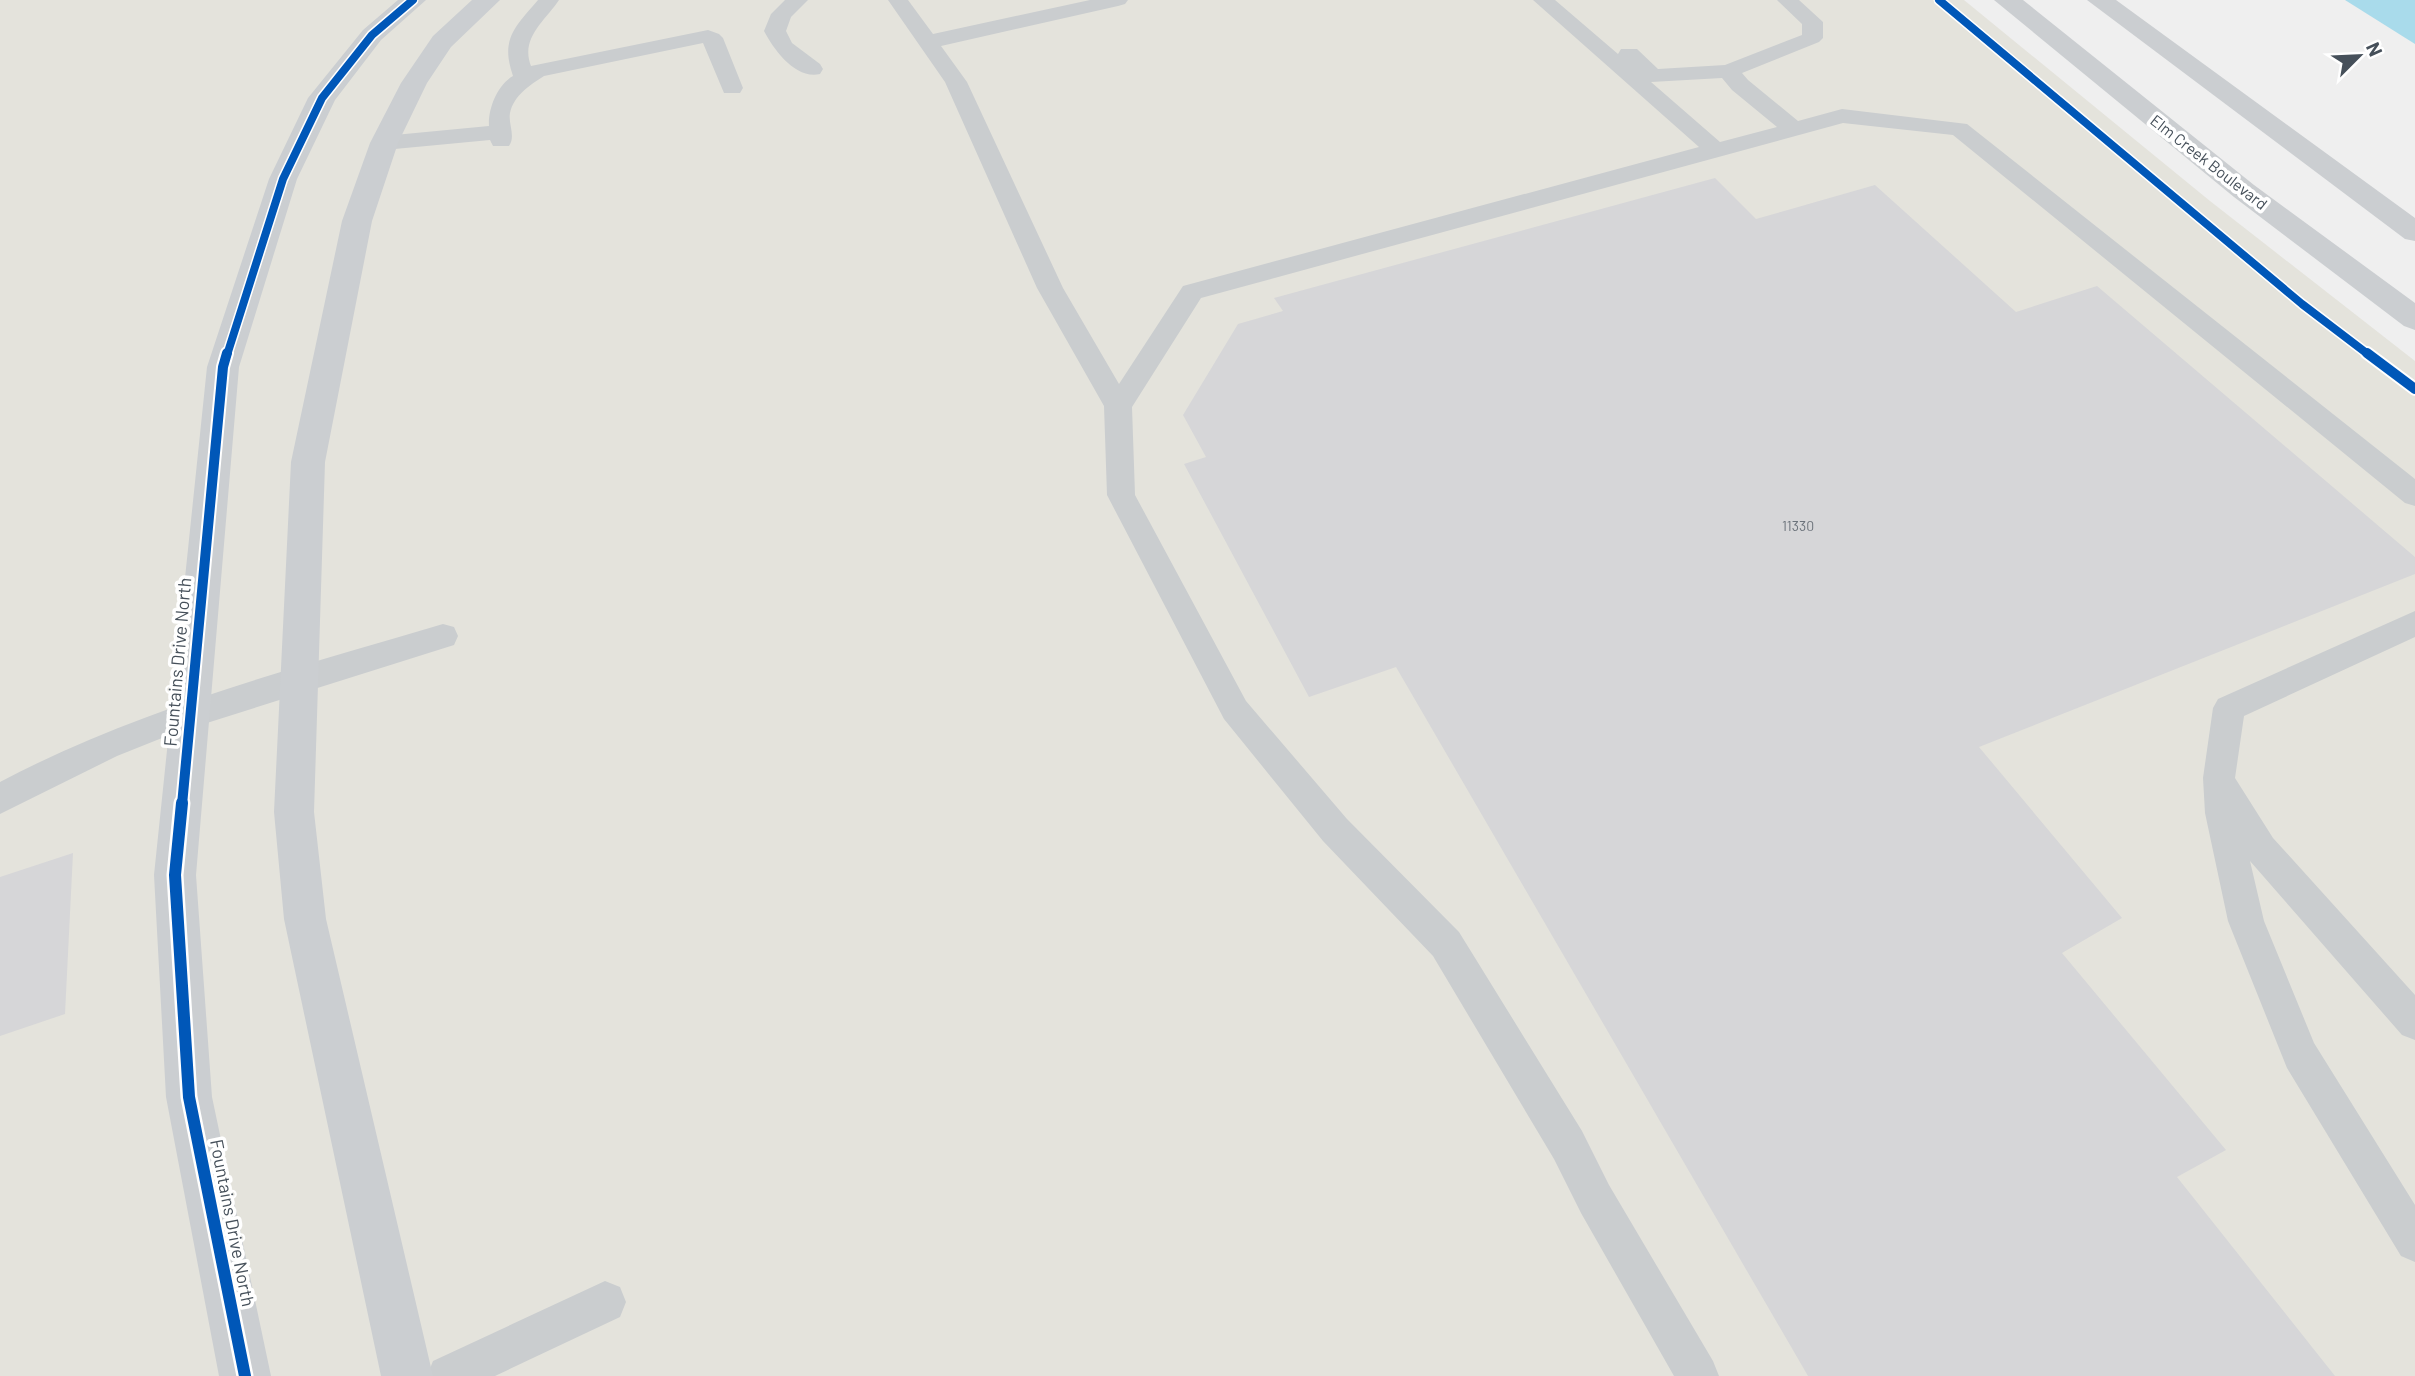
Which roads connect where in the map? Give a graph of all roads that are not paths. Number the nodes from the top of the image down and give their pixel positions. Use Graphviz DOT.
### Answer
graph roads {
  1 [pos="413,0"];
  2 [pos="486,0"];
  3 [pos="549,0"];
  4 [pos="798,0"];
  5 [pos="898,0"];
  6 [pos="1118,0"];
  7 [pos="1543,0"];
  8 [pos="1573,0"];
  9 [pos="1787,0"];
  10 [pos="2007,0"];
  11 [pos="2100,0"];
  12 [pos="928,42"];
  13 [pos="812,69"];
  14 [pos="1728,71"];
  15 [pos="524,77"];
  16 [pos="732,88"];
  17 [pos="1794,129"];
  18 [pos="384,143"];
  19 [pos="1716,150"];
  20 [pos="2415,232"];
  21 [pos="2415,319"];
  22 [pos="1118,406"];
  23 [pos="2415,495"];
  24 [pos="2415,623"];
  25 [pos="443,636"];
  26 [pos="298,681"];
  27 [pos="190,715"];
  28 [pos="2219,778"];
  29 [pos="0,799"];
  30 [pos="2415,1022"];
  31 [pos="2415,1242"];
  32 [pos="605,1302"];
  33 [pos="245,1376"];
  34 [pos="407,1376"];
  35 [pos="448,1376"];
  36 [pos="1698,1376"];
  1 -- 27 [label="street, Fountains Drive North"];
  2 -- 18 [label="street"];
  3 -- 15 [label="lane"];
  4 -- 13 [label="lane"];
  5 -- 12 [label="lane"];
  6 -- 12 [label="lane"];
  7 -- 19 [label="lane"];
  8 -- 14 [label="lane"];
  9 -- 14 [label="lane"];
  10 -- 21 [label="street, Elm Creek Boulevard"];
  11 -- 20 [label="street"];
  12 -- 22 [label="lane"];
  14 -- 17 [label="lane"];
  15 -- 16 [label="lane"];
  15 -- 18 [label="lane"];
  17 -- 19 [label="lane"];
  17 -- 23 [label="lane"];
  18 -- 26 [label="street"];
  19 -- 22 [label="lane"];
  22 -- 36 [label="lane"];
  24 -- 28 [label="lane"];
  25 -- 26 [label="lane"];
  26 -- 27 [label="lane"];
  26 -- 34 [label="street"];
  27 -- 29 [label="lane"];
  27 -- 33 [label="street, Fountains Drive North"];
  28 -- 30 [label="lane"];
  28 -- 31 [label="lane"];
  32 -- 35 [label="lane"];
}
